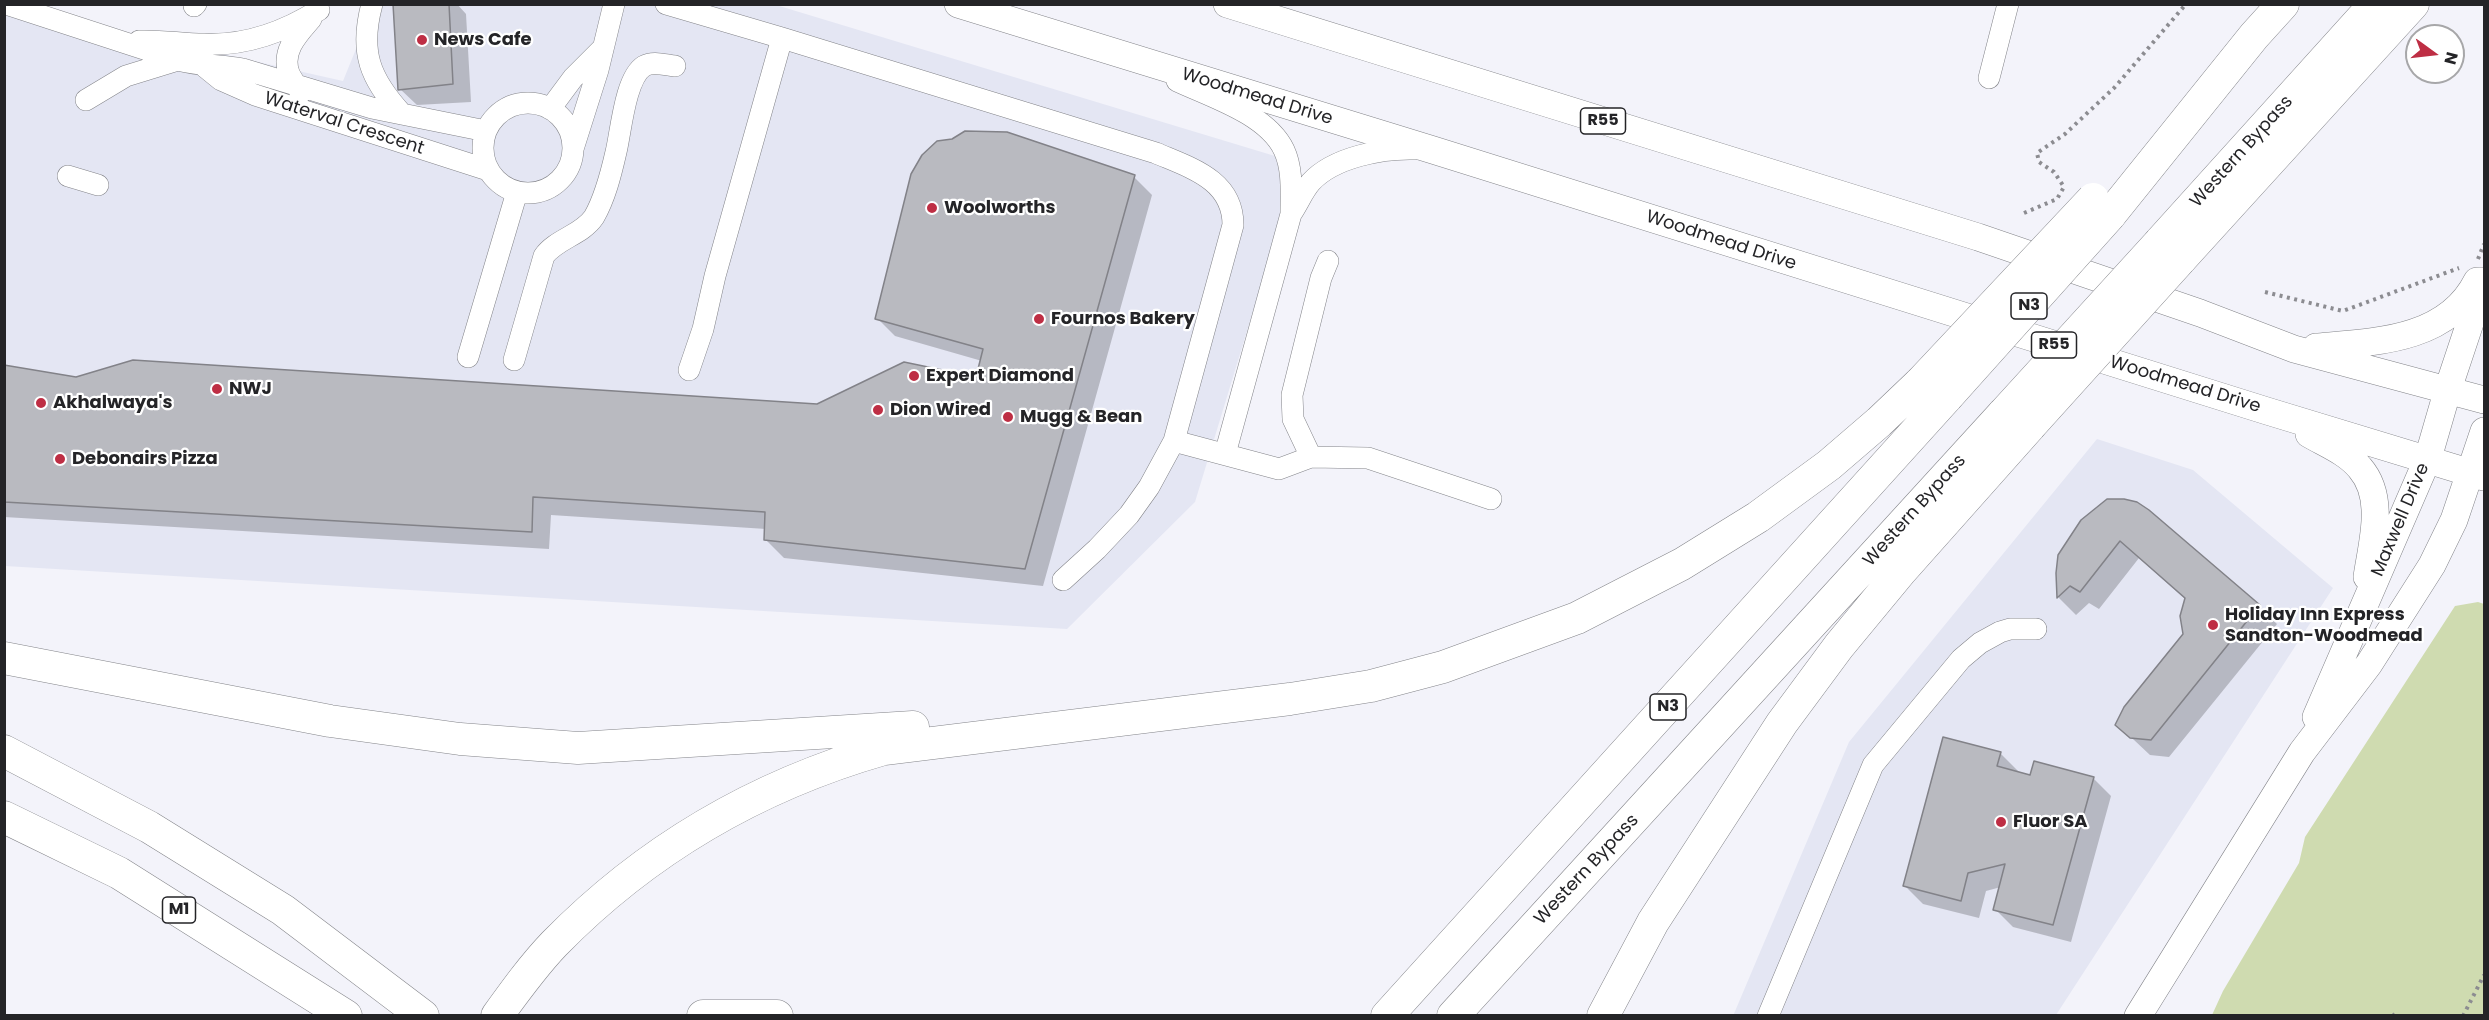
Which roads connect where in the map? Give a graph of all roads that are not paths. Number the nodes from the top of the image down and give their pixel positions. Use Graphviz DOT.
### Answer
graph roads {
  1 [pos="6,4"];
  2 [pos="372,4"];
  3 [pos="614,4"];
  4 [pos="666,4"];
  5 [pos="957,4"];
  6 [pos="1227,4"];
  7 [pos="2008,4"];
  8 [pos="2283,4"];
  9 [pos="2375,4"];
  10 [pos="2413,4"];
  11 [pos="321,7"];
  12 [pos="782,38"];
  13 [pos="117,41"];
  14 [pos="601,50"];
  15 [pos="1125,57"];
  16 [pos="178,60"];
  17 [pos="675,66"];
  18 [pos="205,67"];
  19 [pos="1989,78"];
  20 [pos="297,86"];
  21 [pos="86,100"];
  22 [pos="550,109"];
  23 [pos="309,112"];
  24 [pos="402,114"];
  25 [pos="486,131"];
  26 [pos="573,149"];
  27 [pos="1433,150"];
  28 [pos="488,170"];
  29 [pos="68,176"];
  30 [pos="98,184"];
  31 [pos="517,192"];
  32 [pos="1291,214"];
  33 [pos="2170,251"];
  34 [pos="1328,261"];
  35 [pos="2478,269"];
  36 [pos="2294,349"];
  37 [pos="468,357"];
  38 [pos="514,360"];
  39 [pos="689,370"];
  40 [pos="2448,389"];
  41 [pos="1934,390"];
  42 [pos="2484,400"];
  43 [pos="2267,411"];
  44 [pos="2017,419"];
  45 [pos="2484,431"];
  46 [pos="1174,441"];
  47 [pos="1225,454"];
  48 [pos="1311,457"];
  49 [pos="2428,458"];
  50 [pos="2478,474"];
  51 [pos="1491,499"];
  52 [pos="1063,580"];
  53 [pos="2363,608"];
  54 [pos="2036,629"];
  55 [pos="4,658"];
  56 [pos="1290,699"];
  57 [pos="4,751"];
  58 [pos="2302,752"];
  59 [pos="4,817"];
  60 [pos="339,951"];
  61 [pos="1456,1013"];
  62 [pos="346,1016"];
  63 [pos="413,1016"];
  64 [pos="423,1016"];
  65 [pos="497,1016"];
  66 [pos="703,1016"];
  67 [pos="777,1016"];
  68 [pos="1387,1016"];
  69 [pos="1603,1016"];
  70 [pos="1768,1016"];
  71 [pos="2138,1016"];
  1 -- 13 [label="street, Waterval Crescent"];
  2 -- 24 [label="street, Waterval Crescent"];
  3 -- 14 [label="street"];
  4 -- 12 [label="street"];
  5 -- 15 [label="main road, Woodmead Drive / R55"];
  6 -- 36 [label="main road, R55"];
  7 -- 19 [label="street"];
  8 -- 41 [label="highway, N3, bridge"];
  9 -- 33 [label="highway, Western Bypass"];
  10 -- 33 [label="highway"];
  11 -- 13 [label="street, Waterval Crescent"];
  11 -- 20 [label="street, Waterval Crescent"];
  12 -- 39 [label="street"];
  12 -- 46 [label="street"];
  13 -- 16 [label="street, Waterval Crescent"];
  14 -- 22 [label="street"];
  14 -- 26 [label="street"];
  15 -- 27 [label="main road, Woodmead Drive / R55"];
  15 -- 32 [label="street"];
  16 -- 18 [label="street, Waterval Crescent"];
  16 -- 21 [label="street"];
  17 -- 38 [label="street"];
  18 -- 20 [label="street, Waterval Crescent"];
  18 -- 23 [label="street, Waterval Crescent"];
  20 -- 23 [label="street"];
  20 -- 24 [label="street, Waterval Crescent"];
  22 -- 25 [label="street"];
  22 -- 26 [label="street"];
  23 -- 28 [label="street, Waterval Crescent"];
  24 -- 25 [label="street, Waterval Crescent"];
  25 -- 28 [label="street"];
  26 -- 31 [label="street"];
  27 -- 32 [label="street"];
  27 -- 43 [label="main road, Woodmead Drive / R55"];
  28 -- 31 [label="street"];
  29 -- 30 [label="street"];
  31 -- 37 [label="street"];
  32 -- 47 [label="street"];
  33 -- 44 [label="highway, Western Bypass, bridge"];
  34 -- 48 [label="street"];
  35 -- 36 [label="main road"];
  35 -- 40 [label="main road, Maxwell Drive"];
  36 -- 40 [label="main road, R55"];
  40 -- 42 [label="main road, R55"];
  40 -- 49 [label="main road, Maxwell Drive"];
  41 -- 56 [label="highway"];
  41 -- 68 [label="highway, N3"];
  43 -- 49 [label="main road, Woodmead Drive / R55"];
  43 -- 53 [label="main road"];
  44 -- 61 [label="highway, Western Bypass"];
  44 -- 69 [label="highway"];
  45 -- 50 [label="main road, Maxwell Drive"];
  46 -- 47 [label="street"];
  46 -- 52 [label="street"];
  47 -- 48 [label="street"];
  48 -- 51 [label="street"];
  49 -- 50 [label="main road, Woodmead Drive / R55"];
  49 -- 53 [label="main road, Maxwell Drive"];
  50 -- 58 [label="main road, Maxwell Drive"];
  53 -- 58 [label="main road, Maxwell Drive"];
  54 -- 70 [label="street"];
  55 -- 56 [label="highway"];
  56 -- 65 [label="highway"];
  57 -- 60 [label="highway"];
  58 -- 71 [label="main road, Maxwell Drive"];
  59 -- 62 [label="highway, M1"];
  60 -- 63 [label="highway"];
  60 -- 64 [label="highway"];
  66 -- 67 [label="highway"];
}
